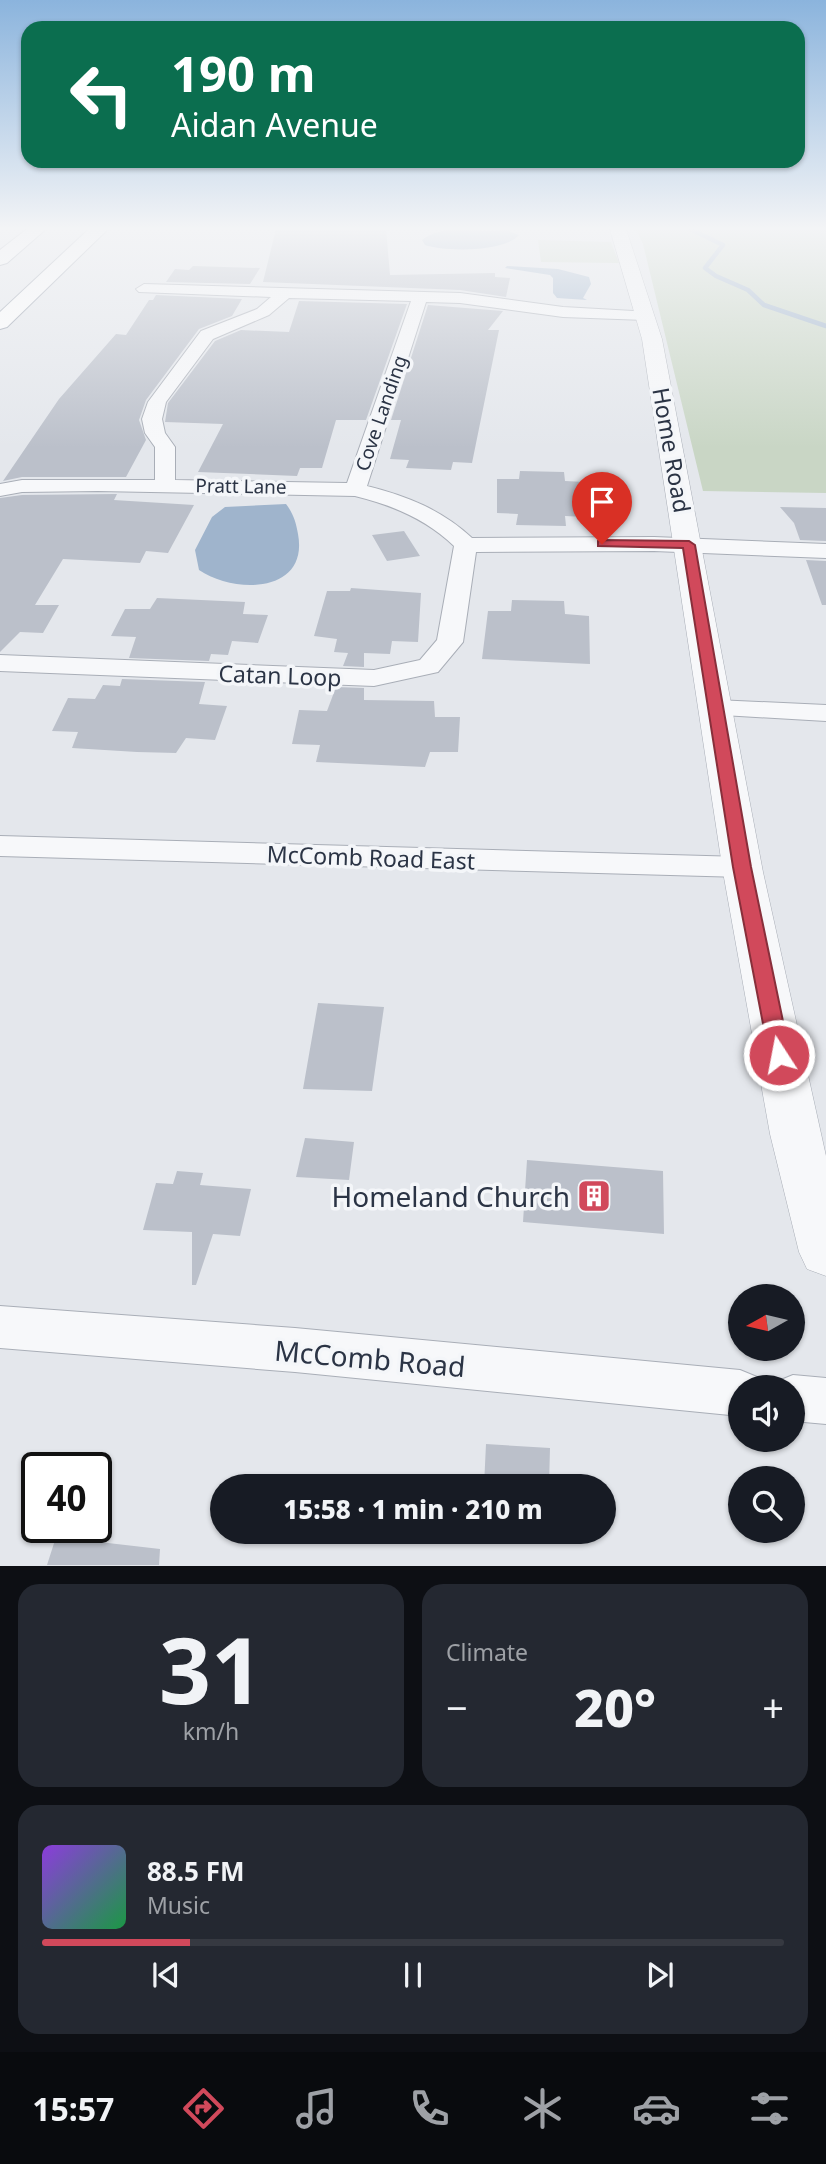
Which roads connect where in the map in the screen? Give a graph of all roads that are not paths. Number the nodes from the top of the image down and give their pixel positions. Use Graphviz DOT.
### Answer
graph roads {
  1 [pos="22,302"];
  2 [pos="275,302"];
  3 [pos="419,302"];
  4 [pos="504,302"];
  5 [pos="641,302"];
  6 [pos="645,314"];
  7 [pos="0,323"];
  8 [pos="165,485"];
  9 [pos="0,490"];
  10 [pos="355,490"];
  11 [pos="466,545"];
  12 [pos="689,545"];
  13 [pos="826,551"];
  14 [pos="0,663"];
  15 [pos="716,708"];
  16 [pos="826,713"];
  17 [pos="0,846"];
  18 [pos="742,867"];
  19 [pos="826,1252"];
  20 [pos="0,1327"];
  21 [pos="728,1392"];
  22 [pos="805,1399"];
  23 [pos="826,1401"];
  1 -- 7 [label="highway"];
  2 -- 8 [label="street"];
  3 -- 10 [label="street, Cove Landing"];
  4 -- 6 [label="street"];
  5 -- 6 [label="street, Home Road"];
  6 -- 12 [label="street, Home Road"];
  8 -- 9 [label="street, Pratt Lane"];
  8 -- 10 [label="street, Pratt Lane"];
  10 -- 11 [label="street, Pratt Lane"];
  11 -- 12 [label="street"];
  11 -- 14 [label="street, Catan Loop"];
  12 -- 13 [label="street"];
  12 -- 15 [label="street, Home Road"];
  15 -- 16 [label="street"];
  15 -- 18 [label="street, Home Road"];
  17 -- 18 [label="street, McComb Road East"];
  18 -- 19 [label="street, Home Road"];
  20 -- 21 [label="street, McComb Road"];
  22 -- 23 [label="street"];
}
